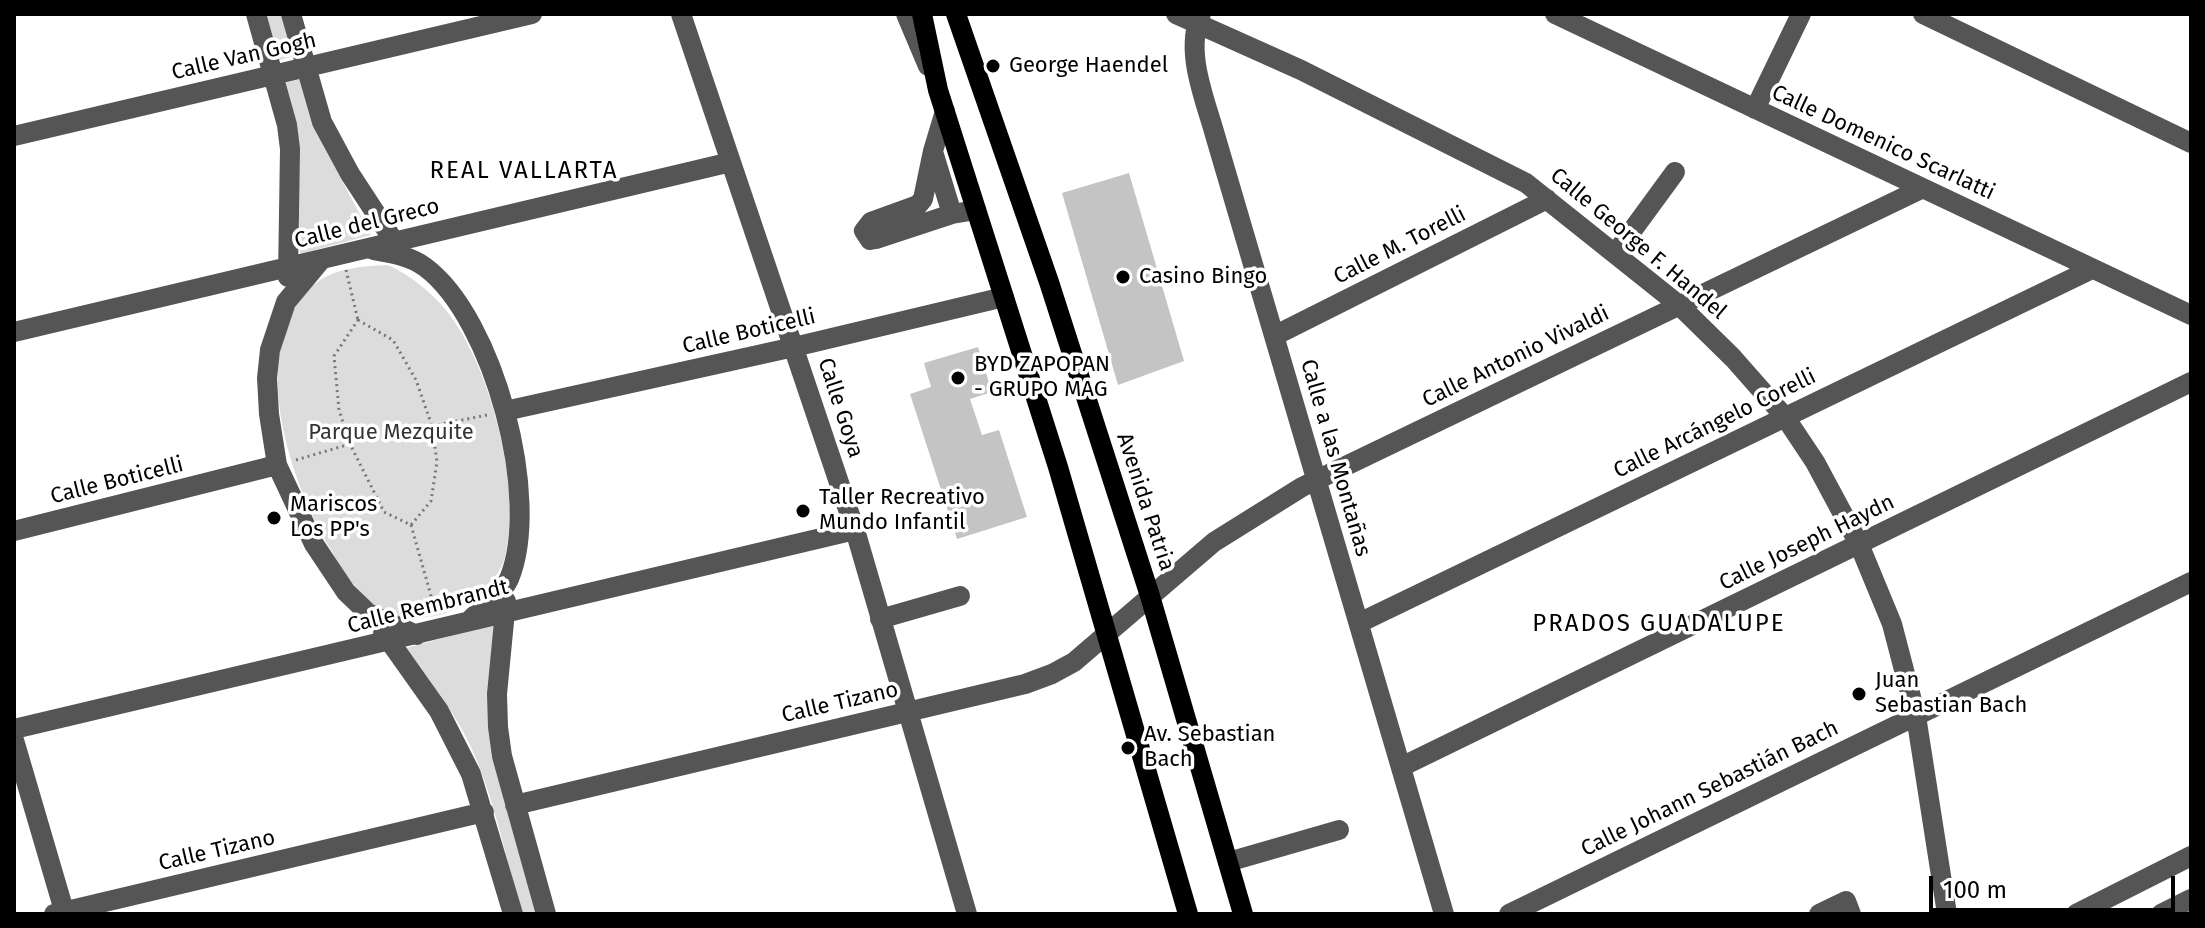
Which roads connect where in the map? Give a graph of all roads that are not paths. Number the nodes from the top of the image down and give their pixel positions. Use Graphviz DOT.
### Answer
graph roads {
  1 [pos="256,14"];
  2 [pos="291,14"];
  3 [pos="532,14"];
  4 [pos="681,14"];
  5 [pos="906,14"];
  6 [pos="922,14"];
  7 [pos="956,14"];
  8 [pos="965,14"];
  9 [pos="1176,14"];
  10 [pos="1555,14"];
  11 [pos="1801,14"];
  12 [pos="1923,14"];
  13 [pos="1199,19"];
  14 [pos="971,63"];
  15 [pos="306,67"];
  16 [pos="272,75"];
  17 [pos="938,90"];
  18 [pos="1755,109"];
  19 [pos="945,111"];
  20 [pos="14,136"];
  21 [pos="2191,143"];
  22 [pos="933,151"];
  23 [pos="731,162"];
  24 [pos="1675,172"];
  25 [pos="1921,189"];
  26 [pos="1547,199"];
  27 [pos="976,210"];
  28 [pos="952,214"];
  29 [pos="399,248"];
  30 [pos="1615,254"];
  31 [pos="321,260"];
  32 [pos="288,268"];
  33 [pos="2092,269"];
  34 [pos="1004,297"];
  35 [pos="286,302"];
  36 [pos="1679,305"];
  37 [pos="2191,315"];
  38 [pos="14,332"];
  39 [pos="1274,336"];
  40 [pos="794,347"];
  41 [pos="2191,382"];
  42 [pos="505,411"];
  43 [pos="1785,417"];
  44 [pos="277,465"];
  45 [pos="1316,480"];
  46 [pos="855,530"];
  47 [pos="14,531"];
  48 [pos="1859,544"];
  49 [pos="508,582"];
  50 [pos="2191,582"];
  51 [pos="960,596"];
  52 [pos="1150,596"];
  53 [pos="505,612"];
  54 [pos="368,613"];
  55 [pos="880,619"];
  56 [pos="468,622"];
  57 [pos="1359,623"];
  58 [pos="1108,633"];
  59 [pos="417,635"];
  60 [pos="391,642"];
  61 [pos="908,711"];
  62 [pos="1916,716"];
  63 [pos="14,729"];
  64 [pos="14,740"];
  65 [pos="1401,767"];
  66 [pos="515,805"];
  67 [pos="484,812"];
  68 [pos="1339,830"];
  69 [pos="2191,856"];
  70 [pos="1228,862"];
  71 [pos="2191,899"];
  72 [pos="61,913"];
  73 [pos="513,914"];
  74 [pos="546,914"];
  75 [pos="967,914"];
  76 [pos="1188,914"];
  77 [pos="1243,914"];
  78 [pos="1444,914"];
  79 [pos="1509,914"];
  80 [pos="1819,914"];
  81 [pos="1851,914"];
  82 [pos="1947,914"];
  83 [pos="2076,914"];
  84 [pos="2161,914"];
  1 -- 16 [label="street"];
  2 -- 15 [label="street"];
  3 -- 15 [label="street, Calle Van Gogh"];
  4 -- 23 [label="street, Calle Goya"];
  5 -- 17 [label="street"];
  6 -- 17 [label="main road"];
  7 -- 14 [label="main road, Avenida Patria"];
  8 -- 14 [label="street"];
  9 -- 13 [label="street, Calle George F. Handel"];
  10 -- 18 [label="street, Calle Domenico Scarlatti"];
  11 -- 18 [label="street"];
  12 -- 21 [label="street"];
  13 -- 26 [label="street, Calle George F. Handel"];
  13 -- 39 [label="street, Calle a las Montañas"];
  14 -- 52 [label="main road, Avenida Patria"];
  15 -- 16 [label="street, Calle Van Gogh"];
  15 -- 29 [label="street"];
  16 -- 20 [label="street, Calle Van Gogh"];
  16 -- 32 [label="street"];
  17 -- 19 [label="main road"];
  18 -- 25 [label="street, Calle Domenico Scarlatti"];
  19 -- 22 [label="street"];
  19 -- 27 [label="main road"];
  22 -- 28 [label="street"];
  22 -- 28 [label="street"];
  23 -- 29 [label="street, Calle del Greco"];
  23 -- 40 [label="street, Calle Goya"];
  24 -- 30 [label="street"];
  25 -- 33 [label="street, Calle Domenico Scarlatti"];
  25 -- 36 [label="street, Calle Antonio Vivaldi"];
  26 -- 30 [label="street, Calle George F. Handel"];
  26 -- 39 [label="street, Calle M. Torelli"];
  27 -- 28 [label="street"];
  27 -- 34 [label="main road"];
  29 -- 31 [label="street, Calle del Greco"];
  29 -- 42 [label="street"];
  30 -- 36 [label="street, Calle George F. Handel"];
  31 -- 32 [label="street, Calle del Greco"];
  31 -- 35 [label="street"];
  32 -- 35 [label="street"];
  32 -- 38 [label="street, Calle del Greco"];
  33 -- 37 [label="street, Calle Domenico Scarlatti"];
  33 -- 43 [label="street, Calle Arcángelo Corelli"];
  34 -- 40 [label="street, Calle Boticelli"];
  34 -- 58 [label="main road"];
  35 -- 44 [label="street"];
  36 -- 43 [label="street, Calle George F. Handel"];
  36 -- 45 [label="street, Calle Antonio Vivaldi"];
  39 -- 45 [label="street, Calle a las Montañas"];
  40 -- 42 [label="street, Calle Boticelli"];
  40 -- 46 [label="street, Calle Goya"];
  41 -- 48 [label="street, Calle Joseph Haydn"];
  42 -- 49 [label="street"];
  43 -- 48 [label="street, Calle George F. Handel"];
  43 -- 57 [label="street, Calle Arcángelo Corelli"];
  44 -- 47 [label="street, Calle Boticelli"];
  44 -- 54 [label="street"];
  45 -- 52 [label="street, Calle Antonio Vivaldi"];
  45 -- 57 [label="street, Calle a las Montañas"];
  46 -- 53 [label="street, Calle Rembrandt"];
  46 -- 55 [label="street, Calle Goya"];
  48 -- 62 [label="street, Calle George F. Handel"];
  48 -- 65 [label="street, Calle Joseph Haydn"];
  49 -- 53 [label="street"];
  49 -- 56 [label="street"];
  50 -- 62 [label="street, Calle Johann Sebastián Bach"];
  51 -- 55 [label="street"];
  52 -- 58 [label="street, Calle Tizano"];
  52 -- 70 [label="main road, Avenida Patria"];
  53 -- 56 [label="street, Calle Rembrandt"];
  53 -- 66 [label="street"];
  54 -- 59 [label="street"];
  54 -- 60 [label="street"];
  55 -- 61 [label="street, Calle Goya"];
  56 -- 59 [label="street, Calle Rembrandt"];
  57 -- 65 [label="street, Calle a las Montañas"];
  58 -- 61 [label="street, Calle Tizano"];
  58 -- 76 [label="main road"];
  59 -- 60 [label="street, Calle Rembrandt"];
  60 -- 63 [label="street, Calle Rembrandt"];
  60 -- 67 [label="street"];
  61 -- 66 [label="street, Calle Tizano"];
  61 -- 75 [label="street, Calle Goya"];
  62 -- 79 [label="street, Calle Johann Sebastián Bach"];
  62 -- 82 [label="street, Calle George F. Handel"];
  64 -- 72 [label="street"];
  65 -- 78 [label="street, Calle a las Montañas"];
  66 -- 74 [label="street"];
  67 -- 72 [label="street, Calle Tizano"];
  67 -- 73 [label="street"];
  68 -- 70 [label="street"];
  69 -- 83 [label="street"];
  70 -- 77 [label="main road, Avenida Patria"];
  71 -- 84 [label="street"];
  80 -- 81 [label="street"];
}
